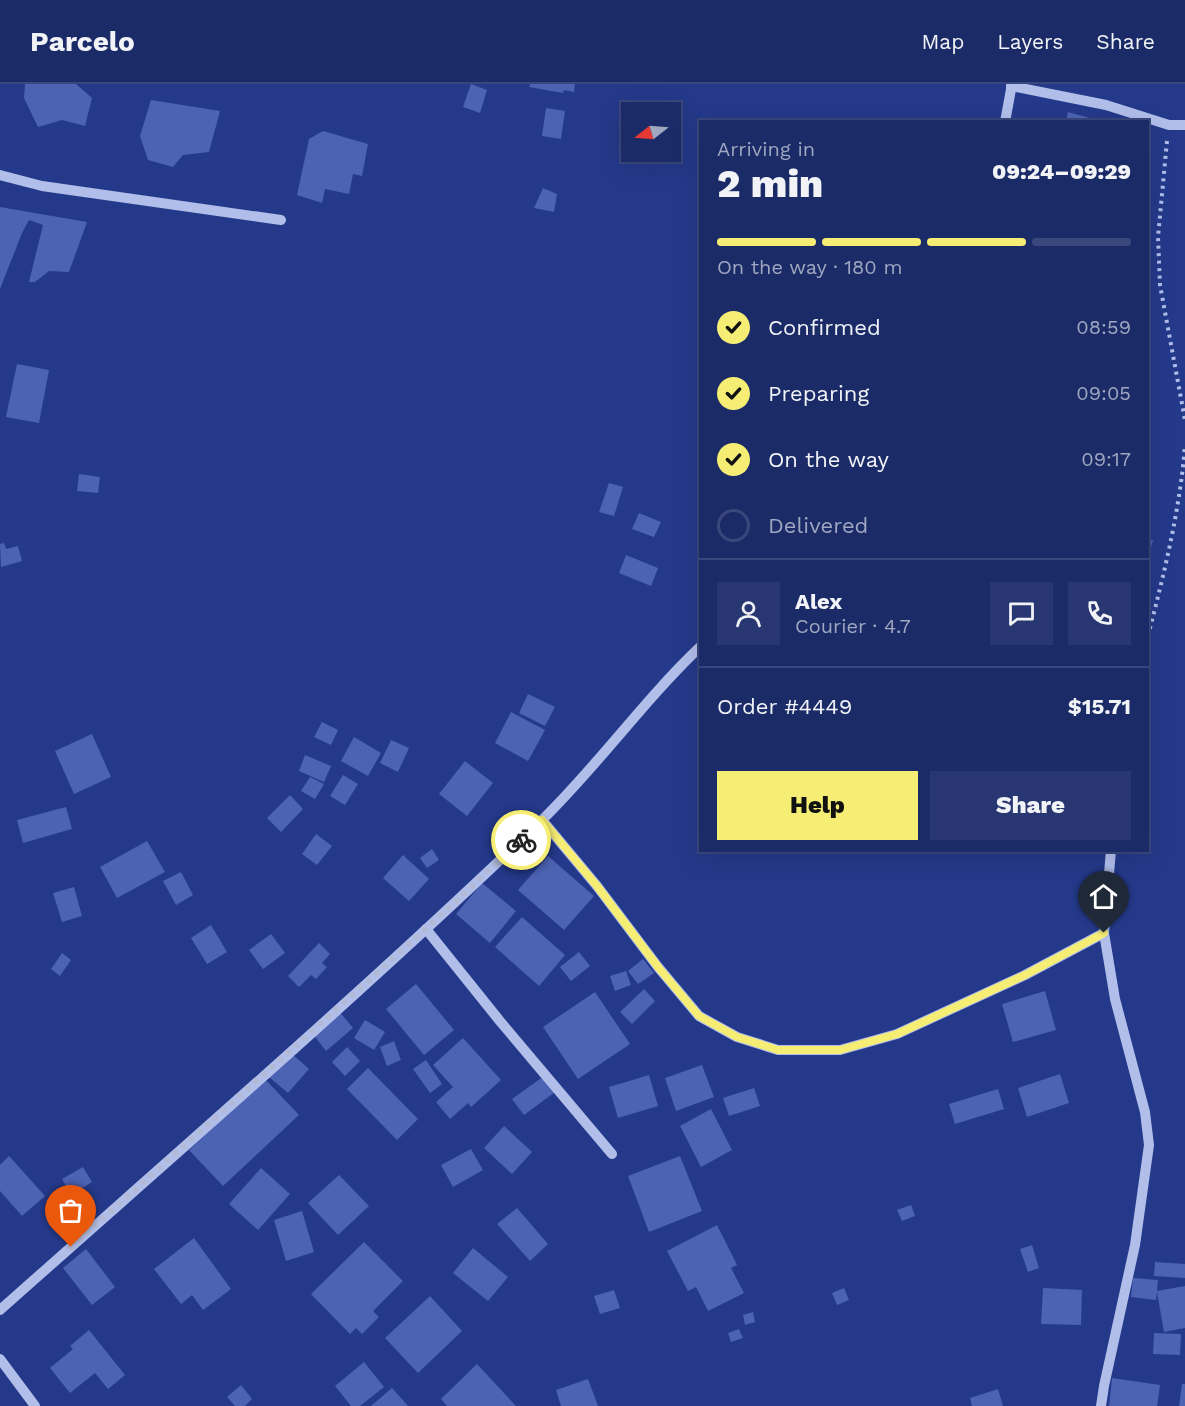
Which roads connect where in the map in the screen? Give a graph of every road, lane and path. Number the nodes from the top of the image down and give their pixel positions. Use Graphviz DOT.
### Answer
graph roads {
  1 [pos="1011,85"];
  2 [pos="1005,120"];
  3 [pos="1168,125"];
  4 [pos="1185,125"];
  5 [pos="0,175"];
  6 [pos="281,220"];
  7 [pos="1185,420"];
  8 [pos="1185,445"];
  9 [pos="1149,632"];
  10 [pos="699,648"];
  11 [pos="542,820"];
  12 [pos="1111,852"];
  13 [pos="426,929"];
  14 [pos="1104,933"];
  15 [pos="612,1154"];
  16 [pos="0,1310"];
  17 [pos="0,1359"];
  18 [pos="34,1406"];
  19 [pos="1101,1406"];
  1 -- 2 [label="street"];
  1 -- 3 [label="street"];
  3 -- 4 [label="street"];
  3 -- 7 [label="path"];
  5 -- 6 [label="street"];
  8 -- 9 [label="path"];
  10 -- 11 [label="street"];
  11 -- 13 [label="street"];
  11 -- 14 [label="street"];
  12 -- 14 [label="street"];
  13 -- 15 [label="street"];
  13 -- 16 [label="street"];
  14 -- 19 [label="street"];
  17 -- 18 [label="street"];
}
